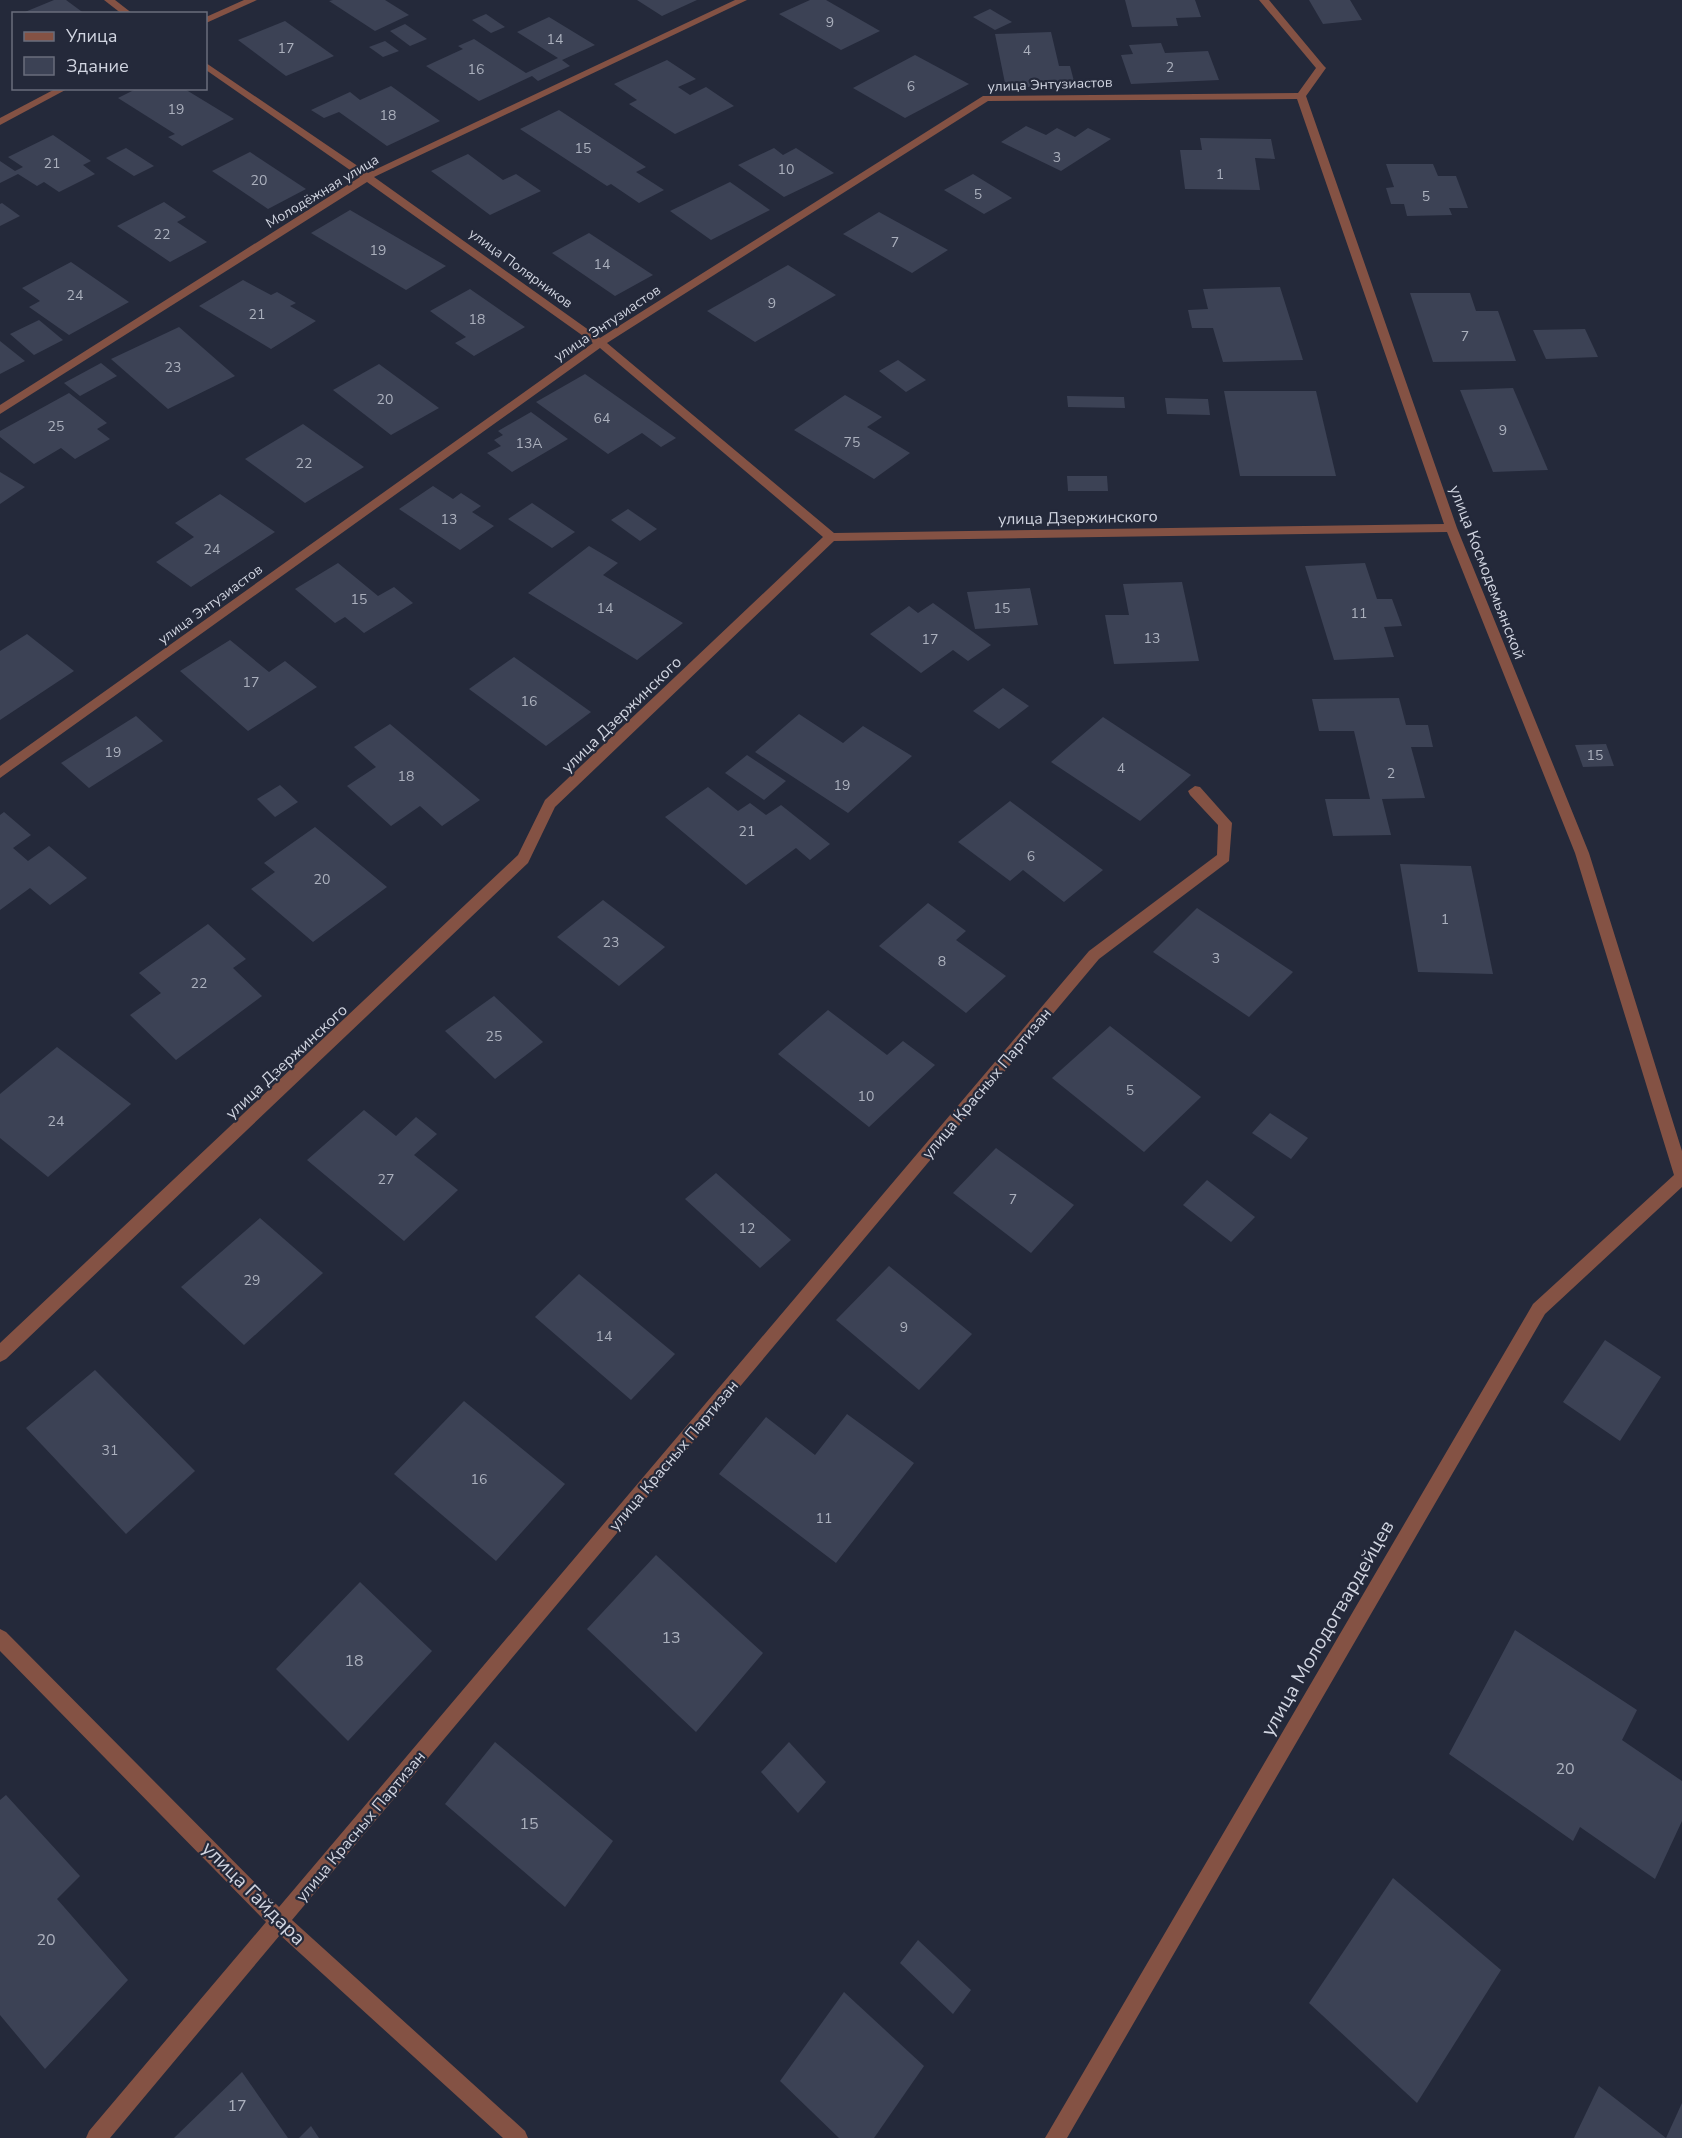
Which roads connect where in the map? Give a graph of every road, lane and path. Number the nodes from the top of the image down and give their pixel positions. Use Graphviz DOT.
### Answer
graph roads {
  1 [pos="110,0"];
  2 [pos="252,0"];
  3 [pos="742,0"];
  4 [pos="1264,0"];
  5 [pos="126,12"];
  6 [pos="207,20"];
  7 [pos="207,67"];
  8 [pos="61,90"];
  9 [pos="1301,96"];
  10 [pos="0,122"];
  11 [pos="368,177"];
  12 [pos="600,343"];
  13 [pos="0,410"];
  14 [pos="1452,528"];
  15 [pos="831,537"];
  16 [pos="0,772"];
  17 [pos="1195,791"];
  18 [pos="1682,1176"];
  19 [pos="0,1354"];
  20 [pos="0,1638"];
  21 [pos="280,1922"];
  22 [pos="96,2138"];
  23 [pos="518,2138"];
  24 [pos="1054,2138"];
  1 -- 5 [label="street"];
  2 -- 6 [label="street"];
  3 -- 11 [label="street, Молодёжная улица"];
  4 -- 9 [label="street"];
  7 -- 11 [label="street, улица Полярников"];
  8 -- 10 [label="street"];
  9 -- 12 [label="street, улица Энтузиастов"];
  9 -- 14 [label="street, улица Космодемьянской"];
  11 -- 12 [label="street, улица Полярников"];
  11 -- 13 [label="street, Молодёжная улица"];
  12 -- 15 [label="street, улица Полярников"];
  12 -- 16 [label="street, улица Энтузиастов"];
  14 -- 15 [label="street, улица Дзержинского"];
  14 -- 18 [label="street, улица Космодемьянской"];
  15 -- 19 [label="street, улица Дзержинского"];
  17 -- 21 [label="street, улица Красных Партизан"];
  18 -- 24 [label="street, улица Молодогвардейцев"];
  20 -- 21 [label="street, улица Гайдара"];
  21 -- 22 [label="street, улица Красных Партизан"];
  21 -- 23 [label="street, улица Гайдара"];
}
